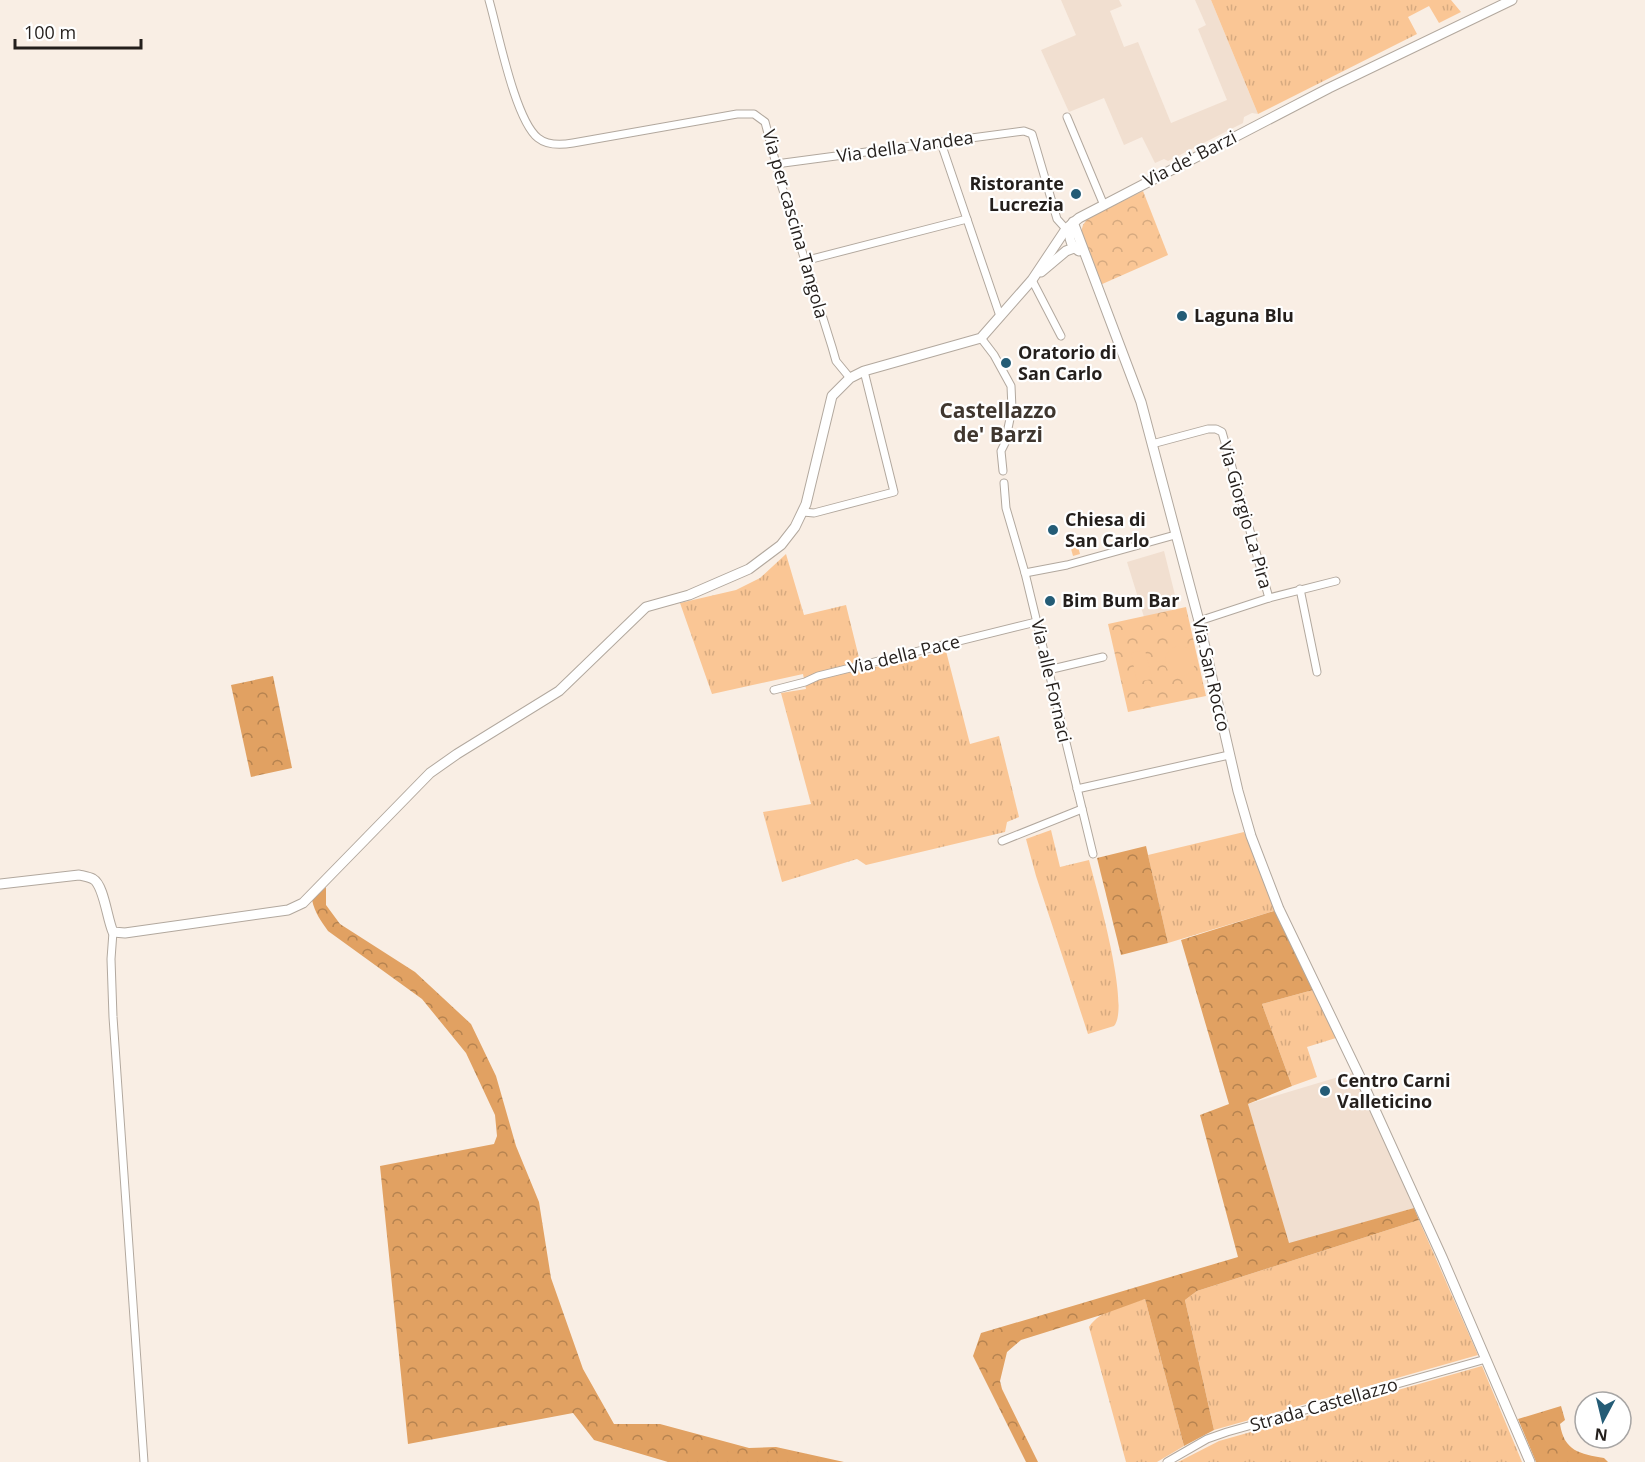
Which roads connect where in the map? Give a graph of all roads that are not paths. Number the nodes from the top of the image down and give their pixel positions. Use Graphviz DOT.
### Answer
graph roads {
  1 [pos="489,0"];
  2 [pos="1512,0"];
  3 [pos="1067,117"];
  4 [pos="941,143"];
  5 [pos="776,164"];
  6 [pos="1103,203"];
  7 [pos="967,219"];
  8 [pos="1069,226"];
  9 [pos="1074,248"];
  10 [pos="1086,256"];
  11 [pos="804,261"];
  12 [pos="1032,280"];
  13 [pos="1000,316"];
  14 [pos="1061,336"];
  15 [pos="981,338"];
  16 [pos="864,371"];
  17 [pos="850,378"];
  18 [pos="1152,444"];
  19 [pos="1003,471"];
  20 [pos="1004,483"];
  21 [pos="803,512"];
  22 [pos="1175,535"];
  23 [pos="1025,573"];
  24 [pos="1336,581"];
  25 [pos="1300,589"];
  26 [pos="1269,598"];
  27 [pos="1199,621"];
  28 [pos="1036,622"];
  29 [pos="1103,657"];
  30 [pos="1048,670"];
  31 [pos="1317,672"];
  32 [pos="774,690"];
  33 [pos="1229,755"];
  34 [pos="1077,789"];
  35 [pos="1082,809"];
  36 [pos="1002,841"];
  37 [pos="1093,854"];
  38 [pos="0,884"];
  39 [pos="113,932"];
  40 [pos="1486,1359"];
  41 [pos="144,1462"];
  42 [pos="1167,1462"];
  43 [pos="1530,1462"];
  1 -- 5 [label="street, Via per cascina Tangola"];
  2 -- 6 [label="street, Via de' Barzi"];
  3 -- 6 [label="street"];
  4 -- 5 [label="street, Via della Vandea"];
  4 -- 7 [label="street"];
  4 -- 8 [label="street, Via della Vandea"];
  5 -- 11 [label="street, Via per cascina Tangola"];
  6 -- 8 [label="street, Via de' Barzi"];
  7 -- 11 [label="street"];
  7 -- 13 [label="street"];
  8 -- 9 [label="street"];
  8 -- 10 [label="street, Via San Rocco"];
  8 -- 12 [label="street, Via de' Barzi"];
  9 -- 10 [label="street"];
  9 -- 12 [label="street"];
  10 -- 18 [label="street, Via San Rocco"];
  11 -- 17 [label="street, Via per cascina Tangola"];
  12 -- 13 [label="street"];
  12 -- 14 [label="street"];
  13 -- 15 [label="street"];
  15 -- 16 [label="street"];
  15 -- 19 [label="street"];
  16 -- 17 [label="street"];
  16 -- 21 [label="street"];
  17 -- 21 [label="street"];
  18 -- 22 [label="street, Via San Rocco"];
  18 -- 26 [label="street, Via Giorgio La Pira"];
  20 -- 23 [label="street, Via alle Fornaci"];
  21 -- 39 [label="street"];
  22 -- 23 [label="street"];
  22 -- 27 [label="street, Via San Rocco"];
  23 -- 28 [label="street, Via alle Fornaci"];
  24 -- 25 [label="street"];
  25 -- 26 [label="street"];
  25 -- 31 [label="street"];
  26 -- 27 [label="street"];
  27 -- 33 [label="street, Via San Rocco"];
  28 -- 30 [label="street, Via alle Fornaci"];
  28 -- 32 [label="street, Via della Pace"];
  29 -- 30 [label="street"];
  30 -- 34 [label="street, Via alle Fornaci"];
  33 -- 34 [label="street"];
  33 -- 40 [label="street, Via San Rocco"];
  34 -- 35 [label="street, Via alle Fornaci"];
  35 -- 36 [label="street"];
  35 -- 37 [label="street, Via alle Fornaci"];
  38 -- 39 [label="street"];
  39 -- 41 [label="street"];
  40 -- 42 [label="street, Strada Castellazzo"];
  40 -- 43 [label="street"];
}
